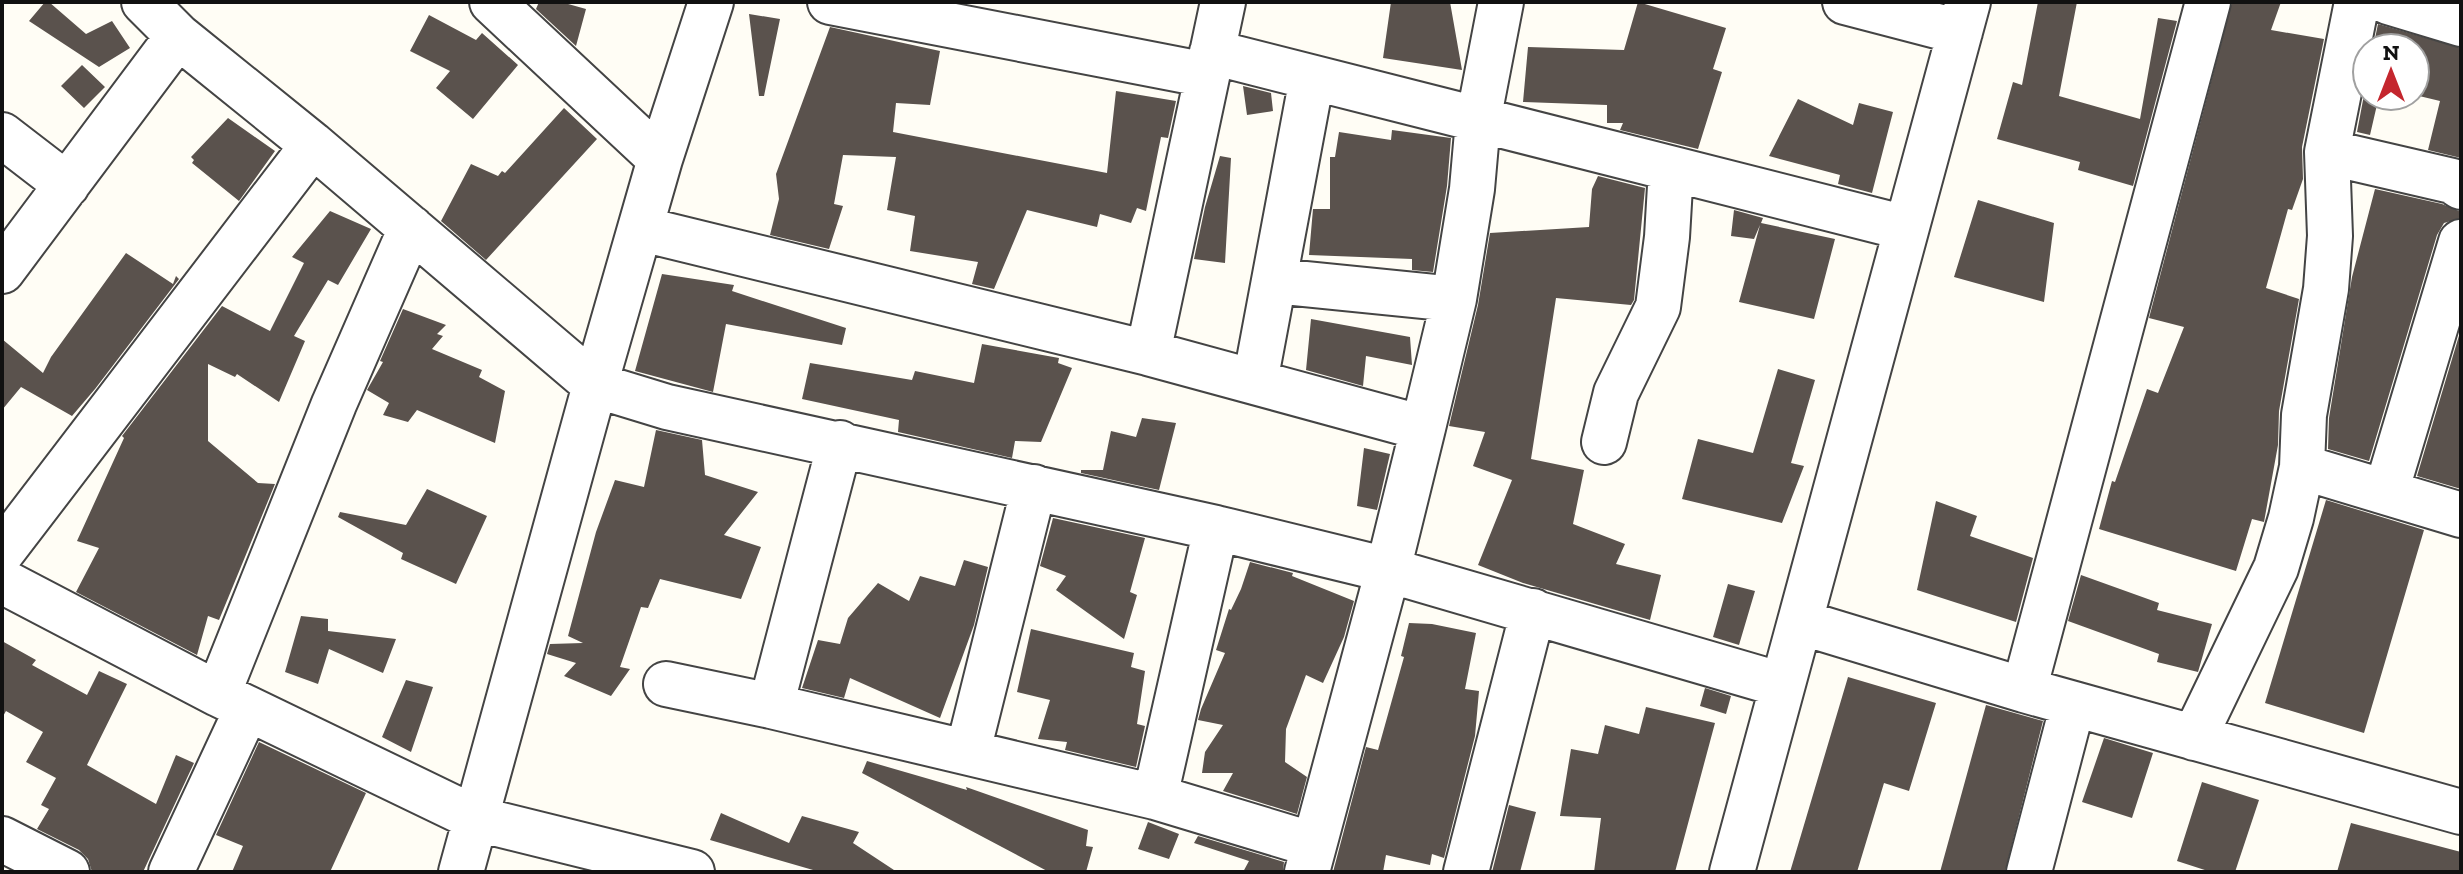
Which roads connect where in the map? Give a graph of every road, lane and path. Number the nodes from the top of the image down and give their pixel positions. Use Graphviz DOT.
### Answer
graph roads {
  1 [pos="144,2"];
  2 [pos="492,2"];
  3 [pos="711,2"];
  4 [pos="830,2"];
  5 [pos="1223,2"];
  6 [pos="1501,2"];
  7 [pos="1845,2"];
  8 [pos="2208,2"];
  9 [pos="2357,2"];
  10 [pos="2388,2"];
  11 [pos="1964,17"];
  12 [pos="2461,24"];
  13 [pos="178,36"];
  14 [pos="1209,63"];
  15 [pos="1312,78"];
  16 [pos="1478,121"];
  17 [pos="2,135"];
  18 [pos="313,145"];
  19 [pos="2327,152"];
  20 [pos="660,159"];
  21 [pos="1671,169"];
  22 [pos="67,185"];
  23 [pos="2461,187"];
  24 [pos="411,228"];
  25 [pos="1906,228"];
  26 [pos="642,229"];
  27 [pos="2461,242"];
  28 [pos="2,271"];
  29 [pos="1275,281"];
  30 [pos="1454,299"];
  31 [pos="1148,353"];
  32 [pos="1255,382"];
  33 [pos="595,385"];
  34 [pos="1423,428"];
  35 [pos="1604,442"];
  36 [pos="840,443"];
  37 [pos="2302,467"];
  38 [pos="1034,487"];
  39 [pos="2386,492"];
  40 [pos="2461,515"];
  41 [pos="1216,528"];
  42 [pos="2,552"];
  43 [pos="1388,570"];
  44 [pos="2,581"];
  45 [pos="1533,611"];
  46 [pos="1800,622"];
  47 [pos="666,684"];
  48 [pos="1782,685"];
  49 [pos="2024,690"];
  50 [pos="232,701"];
  51 [pos="2073,704"];
  52 [pos="771,706"];
  53 [pos="2194,738"];
  54 [pos="968,751"];
  55 [pos="1155,797"];
  56 [pos="2461,812"];
  57 [pos="477,819"];
  58 [pos="2,839"];
  59 [pos="1310,859"];
  60 [pos="638,866"];
  61 [pos="67,872"];
  62 [pos="171,872"];
  63 [pos="461,872"];
  64 [pos="692,872"];
  65 [pos="1466,872"];
  66 [pos="1732,872"];
  67 [pos="2029,872"];
  1 -- 13 [label="street"];
  2 -- 20 [label="street"];
  3 -- 20 [label="street"];
  4 -- 14 [label="street"];
  5 -- 14 [label="street"];
  6 -- 16 [label="street"];
  7 -- 11 [label="street"];
  8 -- 49 [label="street"];
  9 -- 19 [label="street"];
  10 -- 12 [label="street"];
  11 -- 25 [label="street"];
  13 -- 18 [label="street"];
  13 -- 22 [label="street"];
  14 -- 15 [label="street"];
  14 -- 31 [label="street"];
  15 -- 16 [label="street"];
  15 -- 29 [label="street"];
  16 -- 21 [label="street"];
  16 -- 30 [label="street"];
  17 -- 22 [label="street"];
  18 -- 24 [label="street"];
  18 -- 42 [label="street"];
  19 -- 23 [label="street"];
  19 -- 37 [label="street"];
  20 -- 26 [label="street"];
  21 -- 25 [label="street"];
  21 -- 35 [label="street"];
  22 -- 28 [label="street"];
  24 -- 33 [label="street"];
  24 -- 50 [label="street"];
  25 -- 46 [label="street"];
  26 -- 31 [label="street"];
  26 -- 33 [label="street"];
  27 -- 39 [label="street"];
  29 -- 30 [label="street"];
  29 -- 32 [label="street"];
  30 -- 34 [label="street"];
  31 -- 32 [label="street"];
  32 -- 34 [label="street"];
  33 -- 36 [label="street"];
  33 -- 57 [label="street"];
  34 -- 43 [label="street"];
  36 -- 38 [label="street"];
  36 -- 52 [label="street"];
  37 -- 39 [label="street"];
  37 -- 53 [label="street"];
  38 -- 41 [label="street"];
  38 -- 54 [label="street"];
  39 -- 40 [label="street"];
  41 -- 43 [label="street"];
  41 -- 55 [label="street"];
  43 -- 45 [label="street"];
  43 -- 59 [label="street"];
  44 -- 50 [label="street"];
  45 -- 48 [label="street"];
  45 -- 65 [label="street"];
  46 -- 48 [label="street"];
  46 -- 49 [label="street"];
  47 -- 52 [label="street"];
  48 -- 66 [label="street"];
  49 -- 51 [label="street"];
  50 -- 57 [label="street"];
  50 -- 62 [label="street"];
  51 -- 53 [label="street"];
  51 -- 67 [label="street"];
  52 -- 54 [label="street"];
  53 -- 56 [label="street"];
  54 -- 55 [label="street"];
  55 -- 59 [label="street"];
  57 -- 60 [label="street"];
  57 -- 63 [label="street"];
  58 -- 61 [label="street"];
  60 -- 64 [label="street"];
}
